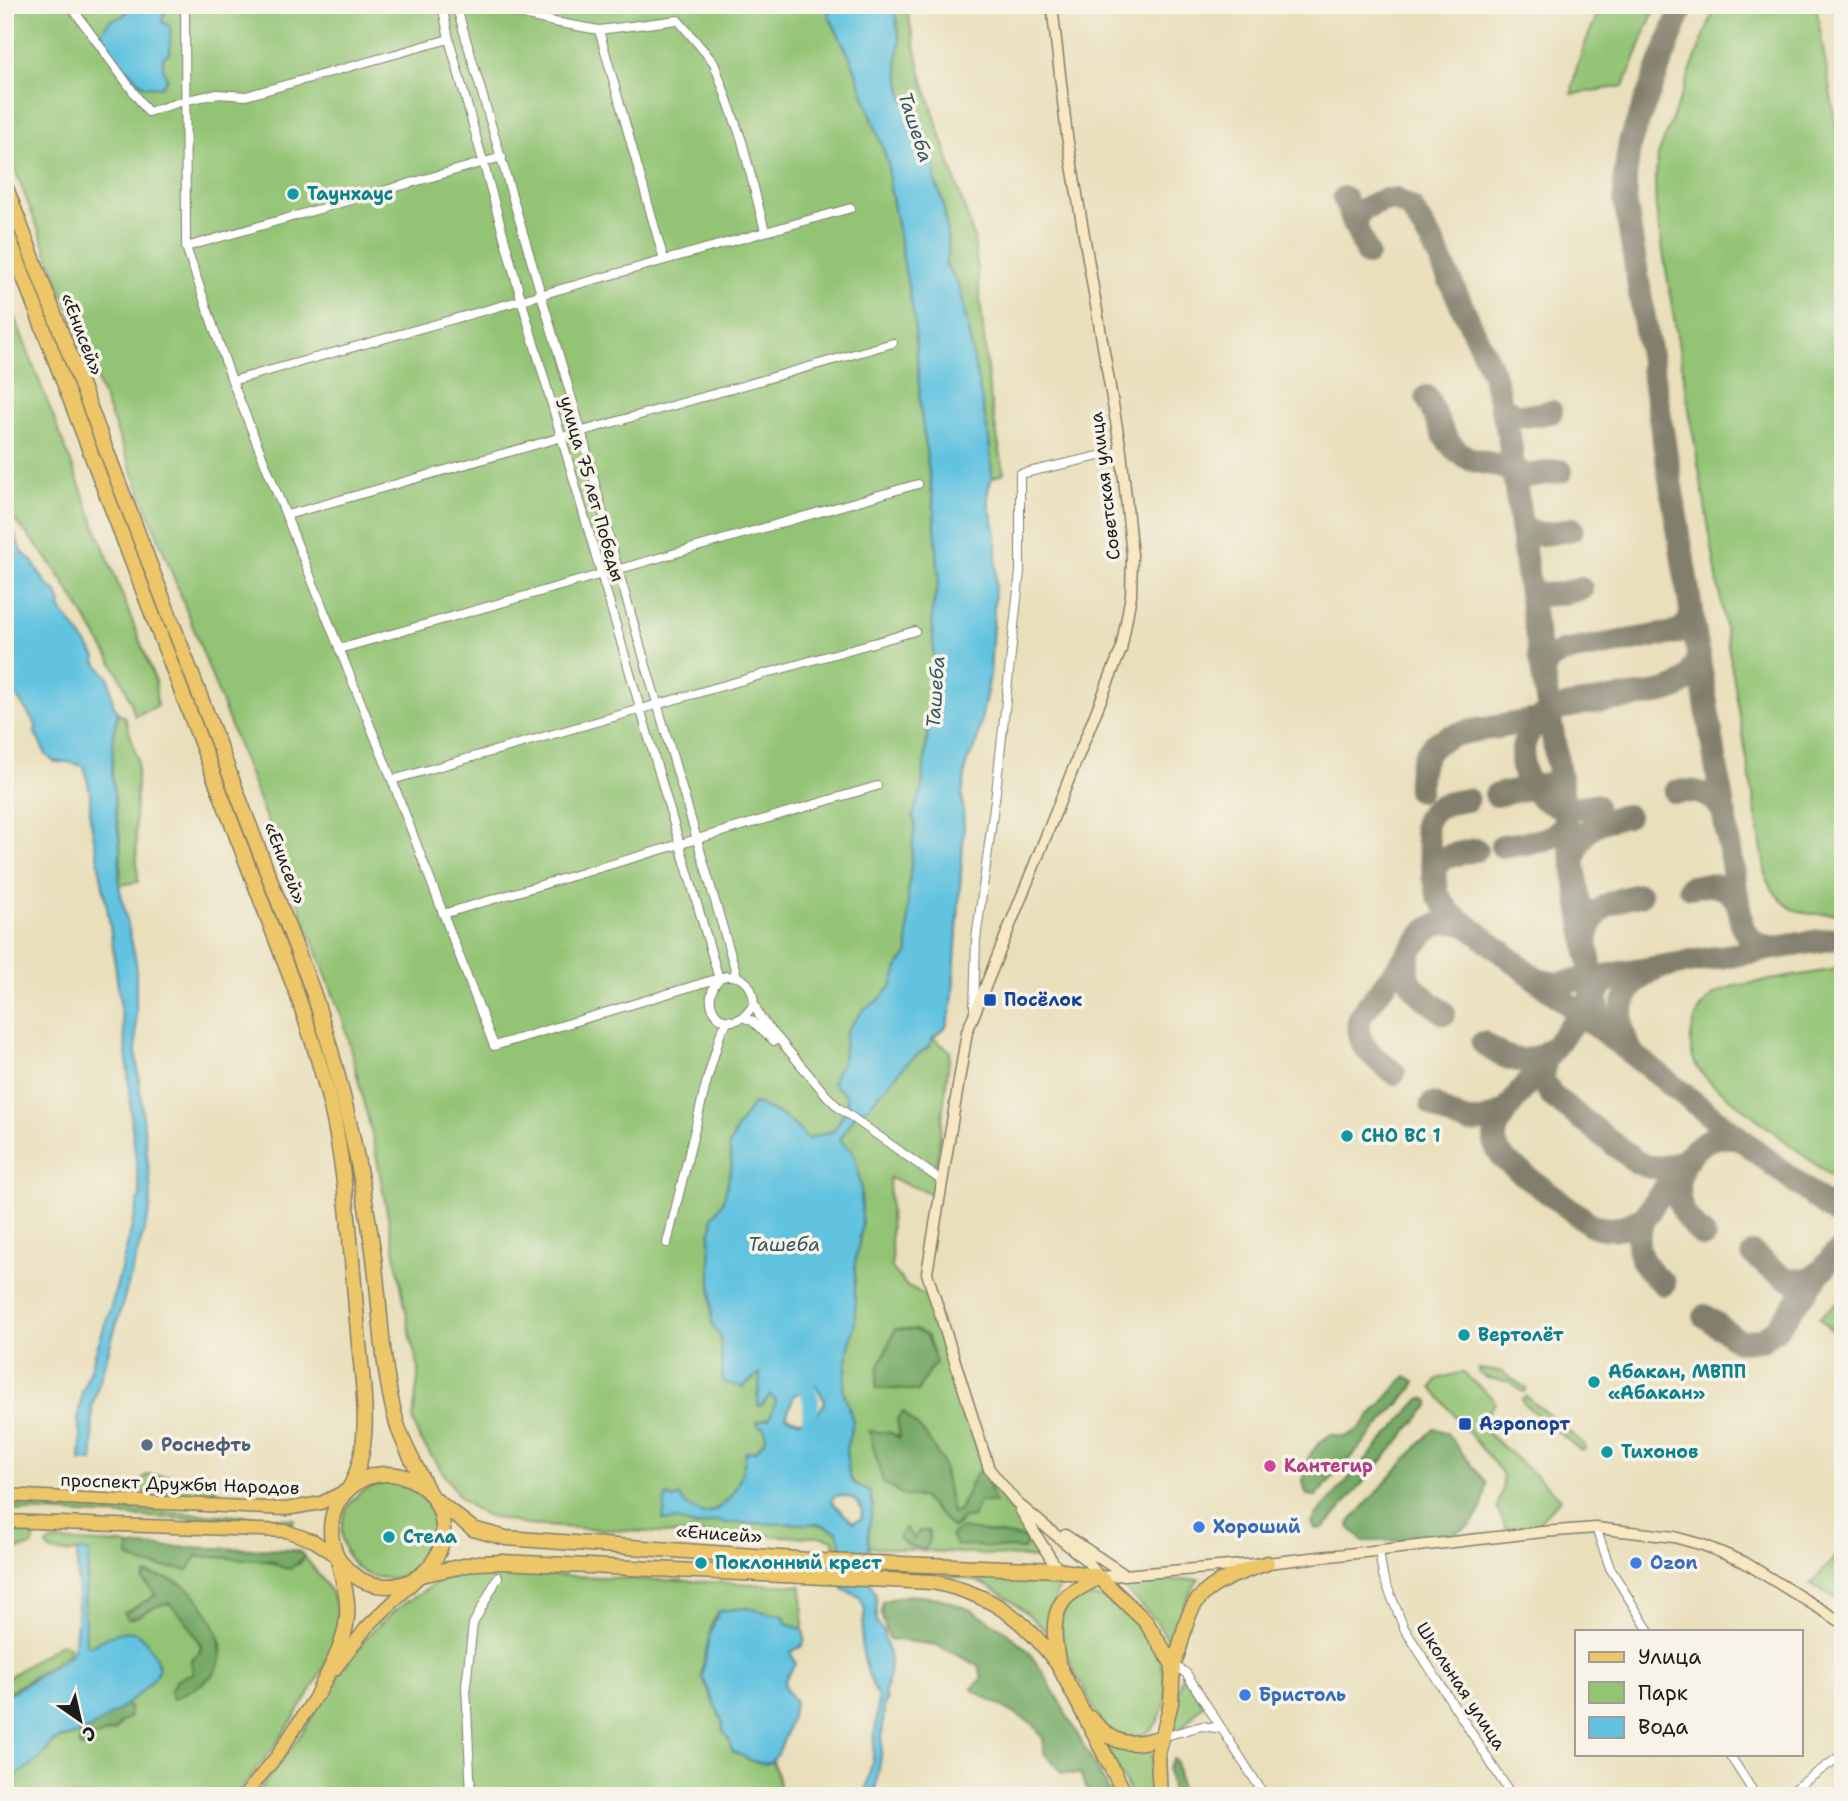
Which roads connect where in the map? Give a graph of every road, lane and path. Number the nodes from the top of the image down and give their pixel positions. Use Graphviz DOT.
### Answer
graph roads {
  1 [pos="70,5"];
  2 [pos="185,5"];
  3 [pos="442,5"];
  4 [pos="480,5"];
  5 [pos="1052,5"];
  6 [pos="460,6"];
  7 [pos="599,30"];
  8 [pos="449,39"];
  9 [pos="480,83"];
  10 [pos="463,88"];
  11 [pos="187,100"];
  12 [pos="502,157"];
  13 [pos="485,162"];
  14 [pos="5,185"];
  15 [pos="851,208"];
  16 [pos="5,228"];
  17 [pos="765,232"];
  18 [pos="186,247"];
  19 [pos="664,260"];
  20 [pos="542,296"];
  21 [pos="522,302"];
  22 [pos="893,343"];
  23 [pos="232,381"];
  24 [pos="581,430"];
  25 [pos="561,436"];
  26 [pos="1121,452"];
  27 [pos="918,484"];
  28 [pos="287,515"];
  29 [pos="618,570"];
  30 [pos="600,574"];
  31 [pos="915,631"];
  32 [pos="339,649"];
  33 [pos="657,703"];
  34 [pos="639,708"];
  35 [pos="392,780"];
  36 [pos="877,786"];
  37 [pos="698,838"];
  38 [pos="678,844"];
  39 [pos="443,914"];
  40 [pos="737,976"];
  41 [pos="719,979"];
  42 [pos="754,1004"];
  43 [pos="974,1013"];
  44 [pos="743,1017"];
  45 [pos="729,1020"];
  46 [pos="827,1096"];
  47 [pos="942,1181"];
  48 [pos="667,1242"];
  49 [pos="349,1489"];
  50 [pos="5,1495"];
  51 [pos="431,1495"];
  52 [pos="1016,1503"];
  53 [pos="5,1521"];
  54 [pos="1597,1528"];
  55 [pos="1379,1550"];
  56 [pos="338,1558"];
  57 [pos="1266,1563"];
  58 [pos="1058,1570"];
  59 [pos="421,1575"];
  60 [pos="1125,1575"];
  61 [pos="498,1577"];
  62 [pos="1099,1577"];
  63 [pos="1843,1623"];
  64 [pos="1648,1630"];
  65 [pos="1059,1665"];
  66 [pos="1173,1665"];
  67 [pos="318,1693"];
  68 [pos="1076,1700"];
  69 [pos="1222,1729"];
  70 [pos="1162,1737"];
  71 [pos="1843,1754"];
  72 [pos="1730,1756"];
  73 [pos="244,1796"];
  74 [pos="471,1796"];
  75 [pos="1126,1796"];
  76 [pos="1160,1796"];
  77 [pos="1265,1796"];
  78 [pos="1513,1796"];
  79 [pos="1756,1796"];
  80 [pos="1785,1796"];
  1 -- 11 [label="street"];
  2 -- 11 [label="street"];
  3 -- 8 [label="street, улица 75 лет Победы"];
  4 -- 7 [label="street"];
  5 -- 26 [label="street, Советская улица"];
  6 -- 9 [label="street, улица 75 лет Победы"];
  7 -- 17 [label="street"];
  7 -- 19 [label="street"];
  8 -- 10 [label="street, улица 75 лет Победы"];
  8 -- 11 [label="street"];
  9 -- 10 [label="street"];
  9 -- 12 [label="street, улица 75 лет Победы"];
  10 -- 13 [label="street, улица 75 лет Победы"];
  11 -- 18 [label="street"];
  12 -- 13 [label="street"];
  12 -- 20 [label="street, улица 75 лет Победы"];
  13 -- 18 [label="street"];
  13 -- 21 [label="street, улица 75 лет Победы"];
  14 -- 51 [label="highway, «Енисей»"];
  15 -- 17 [label="street"];
  16 -- 49 [label="highway, «Енисей»"];
  17 -- 19 [label="street"];
  18 -- 23 [label="street"];
  19 -- 20 [label="street"];
  20 -- 21 [label="street"];
  20 -- 24 [label="street, улица 75 лет Победы"];
  21 -- 23 [label="street"];
  21 -- 25 [label="street, улица 75 лет Победы"];
  22 -- 24 [label="street"];
  23 -- 28 [label="street"];
  24 -- 25 [label="street"];
  24 -- 29 [label="street, улица 75 лет Победы"];
  25 -- 28 [label="street"];
  25 -- 30 [label="street, улица 75 лет Победы"];
  26 -- 43 [label="street, Советская улица"];
  26 -- 43 [label="street"];
  27 -- 29 [label="street"];
  28 -- 32 [label="street"];
  29 -- 30 [label="street"];
  29 -- 33 [label="street, улица 75 лет Победы"];
  30 -- 32 [label="street"];
  30 -- 34 [label="street, улица 75 лет Победы"];
  31 -- 33 [label="street"];
  32 -- 35 [label="street"];
  33 -- 34 [label="street"];
  33 -- 37 [label="street, улица 75 лет Победы"];
  34 -- 35 [label="street"];
  34 -- 38 [label="street, улица 75 лет Победы"];
  35 -- 39 [label="street"];
  36 -- 37 [label="street"];
  37 -- 38 [label="street"];
  37 -- 40 [label="street, улица 75 лет Победы"];
  38 -- 39 [label="street"];
  38 -- 41 [label="street, улица 75 лет Победы"];
  39 -- 41 [label="street"];
  40 -- 41 [label="street"];
  40 -- 42 [label="street"];
  41 -- 45 [label="street"];
  42 -- 44 [label="street"];
  42 -- 46 [label="street"];
  43 -- 47 [label="street, Советская улица"];
  44 -- 45 [label="street"];
  44 -- 46 [label="street"];
  45 -- 48 [label="street"];
  46 -- 47 [label="street"];
  47 -- 52 [label="street, Советская улица"];
  49 -- 50 [label="main road, проспект Дружбы Народов"];
  49 -- 51 [label="highway, «Енисей»"];
  49 -- 56 [label="highway, «Енисей»"];
  51 -- 58 [label="highway, «Енисей»"];
  51 -- 59 [label="highway, «Енисей»"];
  52 -- 58 [label="street"];
  52 -- 60 [label="street"];
  52 -- 62 [label="street"];
  53 -- 56 [label="main road"];
  54 -- 55 [label="street"];
  54 -- 63 [label="street"];
  54 -- 64 [label="street"];
  55 -- 57 [label="street"];
  55 -- 78 [label="street, Школьная улица"];
  56 -- 59 [label="highway, «Енисей»"];
  56 -- 67 [label="highway"];
  57 -- 60 [label="street"];
  57 -- 66 [label="highway"];
  58 -- 62 [label="highway, «Енисей»"];
  59 -- 65 [label="highway, «Енисей»"];
  59 -- 67 [label="main road"];
  60 -- 62 [label="street"];
  61 -- 74 [label="street"];
  62 -- 65 [label="highway, «Енисей»"];
  62 -- 66 [label="highway"];
  65 -- 68 [label="highway, «Енисей»"];
  66 -- 69 [label="street"];
  66 -- 70 [label="highway"];
  67 -- 73 [label="main road"];
  68 -- 70 [label="highway, «Енисей»"];
  68 -- 75 [label="highway, «Енисей»"];
  69 -- 70 [label="street"];
  69 -- 77 [label="street"];
  70 -- 76 [label="highway"];
  71 -- 80 [label="street"];
  72 -- 79 [label="street"];
}
